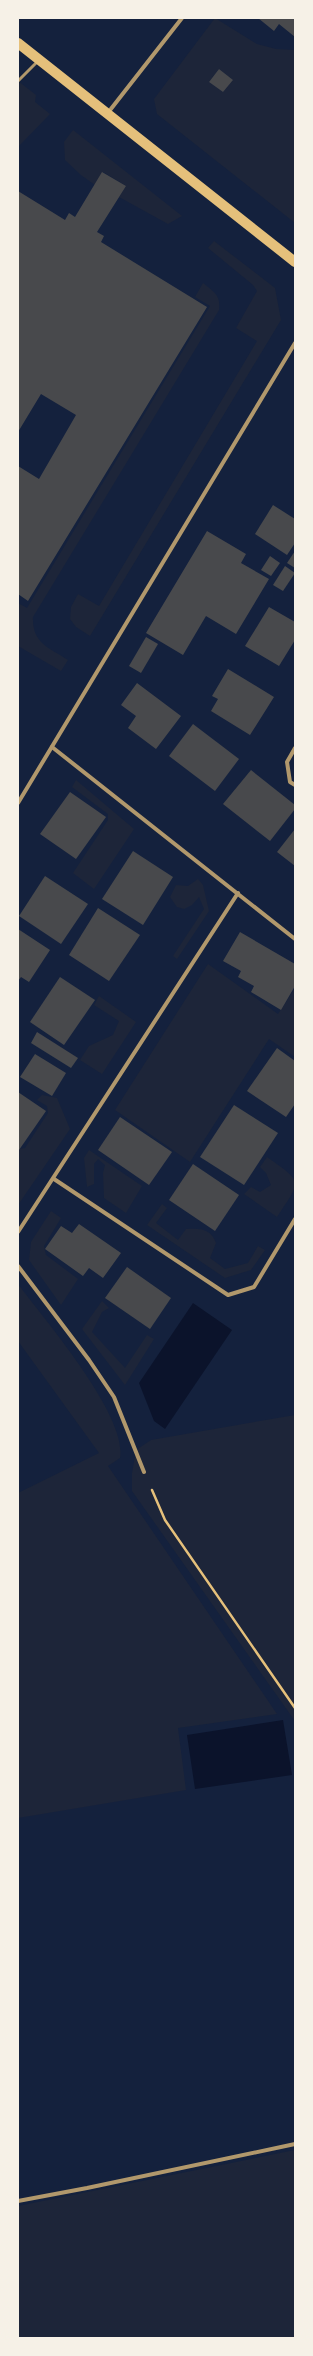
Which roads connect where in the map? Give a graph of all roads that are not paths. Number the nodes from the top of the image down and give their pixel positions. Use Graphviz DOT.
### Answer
graph roads {
  1 [pos="182,18"];
  2 [pos="18,43"];
  3 [pos="39,60"];
  4 [pos="18,81"];
  5 [pos="107,114"];
  6 [pos="295,262"];
  7 [pos="295,343"];
  8 [pos="52,747"];
  9 [pos="295,748"];
  10 [pos="295,785"];
  11 [pos="18,803"];
  12 [pos="238,893"];
  13 [pos="295,939"];
  14 [pos="54,1179"];
  15 [pos="295,1219"];
  16 [pos="18,1232"];
  17 [pos="18,1266"];
  18 [pos="144,1472"];
  19 [pos="295,2144"];
  20 [pos="18,2201"];
  1 -- 5 [label="street"];
  2 -- 3 [label="main road"];
  3 -- 4 [label="lane"];
  3 -- 5 [label="main road"];
  5 -- 6 [label="main road"];
  7 -- 8 [label="street"];
  8 -- 11 [label="street"];
  8 -- 12 [label="street"];
  9 -- 10 [label="street"];
  12 -- 13 [label="street"];
  12 -- 14 [label="street"];
  14 -- 15 [label="street"];
  14 -- 16 [label="street"];
  17 -- 18 [label="street"];
  19 -- 20 [label="street"];
}
